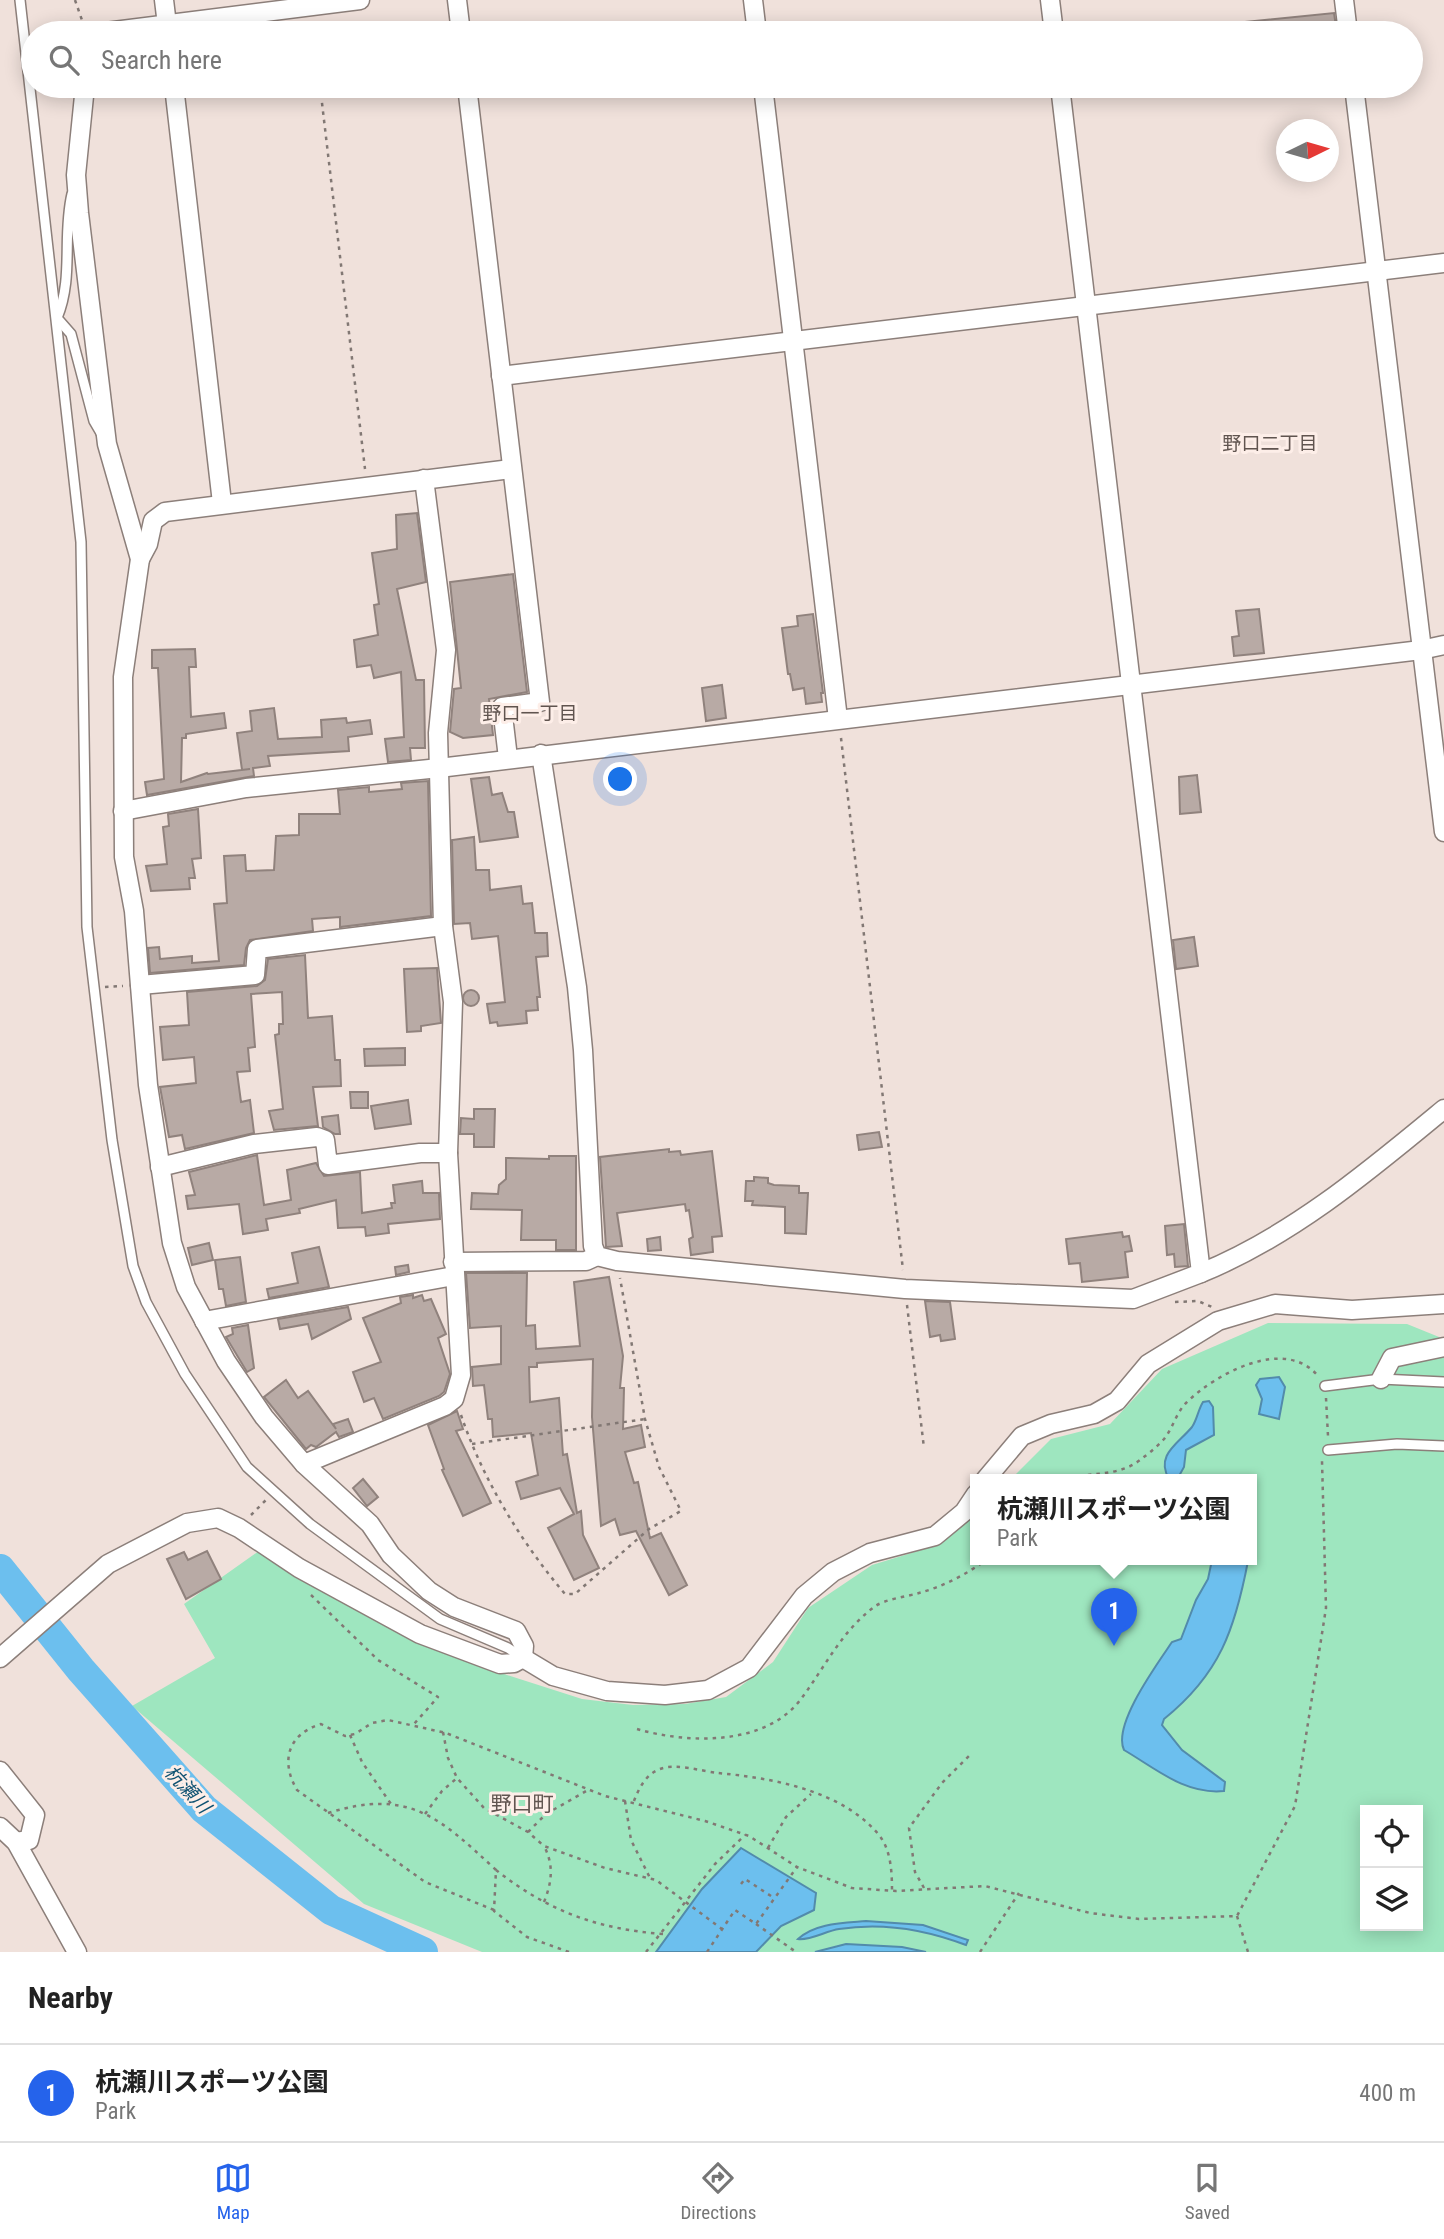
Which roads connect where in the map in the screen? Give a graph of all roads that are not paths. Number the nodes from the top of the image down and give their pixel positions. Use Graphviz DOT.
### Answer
graph roads {
  1 [pos="20,0"];
  2 [pos="164,0"];
  3 [pos="360,0"];
  4 [pos="457,0"];
  5 [pos="753,0"];
  6 [pos="1050,0"];
  7 [pos="1344,0"];
  8 [pos="22,21"];
  9 [pos="167,21"];
  10 [pos="216,21"];
  11 [pos="460,21"];
  12 [pos="756,21"];
  13 [pos="1053,21"];
  14 [pos="1347,21"];
  15 [pos="31,98"];
  16 [pos="84,98"];
  17 [pos="175,98"];
  18 [pos="468,98"];
  19 [pos="765,98"];
  20 [pos="1061,98"];
  21 [pos="1355,98"];
  22 [pos="76,175"];
  23 [pos="1444,263"];
  24 [pos="1377,271"];
  25 [pos="1087,307"];
  26 [pos="57,318"];
  27 [pos="794,341"];
  28 [pos="500,376"];
  29 [pos="107,444"];
  30 [pos="511,469"];
  31 [pos="424,479"];
  32 [pos="222,503"];
  33 [pos="140,559"];
  34 [pos="1444,645"];
  35 [pos="1421,650"];
  36 [pos="1132,683"];
  37 [pos="838,719"];
  38 [pos="541,754"];
  39 [pos="508,758"];
  40 [pos="439,768"];
  41 [pos="124,811"];
  42 [pos="1444,832"];
  43 [pos="443,926"];
  44 [pos="140,985"];
  45 [pos="1444,1109"];
  46 [pos="448,1153"];
  47 [pos="160,1167"];
  48 [pos="597,1256"];
  49 [pos="454,1269"];
  50 [pos="1201,1273"];
  51 [pos="1444,1304"];
  52 [pos="204,1321"];
  53 [pos="1444,1347"];
  54 [pos="1381,1379"];
  55 [pos="1444,1382"];
  56 [pos="1325,1386"];
  57 [pos="1444,1446"];
  58 [pos="1328,1450"];
  59 [pos="304,1464"];
  60 [pos="990,1474"];
  61 [pos="970,1503"];
  62 [pos="0,1658"];
  63 [pos="523,1658"];
  64 [pos="0,1771"];
  65 [pos="0,1827"];
  66 [pos="16,1842"];
  67 [pos="76,1952"];
  1 -- 8 [label="lane"];
  2 -- 9 [label="street"];
  3 -- 10 [label="street"];
  4 -- 11 [label="street"];
  5 -- 12 [label="street"];
  6 -- 13 [label="street"];
  7 -- 14 [label="street"];
  15 -- 26 [label="lane"];
  16 -- 22 [label="street"];
  17 -- 32 [label="street"];
  18 -- 28 [label="street"];
  19 -- 27 [label="street"];
  20 -- 25 [label="street"];
  21 -- 24 [label="street"];
  22 -- 26 [label="lane"];
  22 -- 29 [label="street"];
  23 -- 24 [label="street"];
  24 -- 25 [label="street"];
  24 -- 35 [label="street"];
  25 -- 27 [label="street"];
  25 -- 36 [label="street"];
  26 -- 29 [label="lane"];
  26 -- 63 [label="lane"];
  27 -- 28 [label="street"];
  27 -- 37 [label="street"];
  28 -- 30 [label="street"];
  29 -- 33 [label="street"];
  30 -- 31 [label="street"];
  30 -- 39 [label="street"];
  31 -- 32 [label="street"];
  31 -- 40 [label="street"];
  32 -- 33 [label="street"];
  33 -- 41 [label="street"];
  34 -- 35 [label="street"];
  35 -- 36 [label="street"];
  35 -- 42 [label="street"];
  36 -- 37 [label="street"];
  36 -- 50 [label="street"];
  37 -- 38 [label="street"];
  38 -- 39 [label="street"];
  38 -- 48 [label="street"];
  39 -- 40 [label="street"];
  40 -- 41 [label="street"];
  40 -- 43 [label="street"];
  41 -- 44 [label="street"];
  43 -- 44 [label="street"];
  43 -- 46 [label="street"];
  44 -- 47 [label="street"];
  45 -- 50 [label="street"];
  46 -- 47 [label="street"];
  46 -- 49 [label="street"];
  47 -- 52 [label="street"];
  48 -- 49 [label="street"];
  48 -- 50 [label="street"];
  49 -- 52 [label="street"];
  49 -- 59 [label="street"];
  51 -- 60 [label="street"];
  52 -- 59 [label="street"];
  53 -- 54 [label="street"];
  54 -- 55 [label="lane"];
  54 -- 56 [label="lane"];
  57 -- 58 [label="lane"];
  59 -- 63 [label="street"];
  61 -- 63 [label="street"];
  62 -- 63 [label="street"];
  64 -- 66 [label="street"];
  65 -- 66 [label="street"];
  66 -- 67 [label="street"];
}
